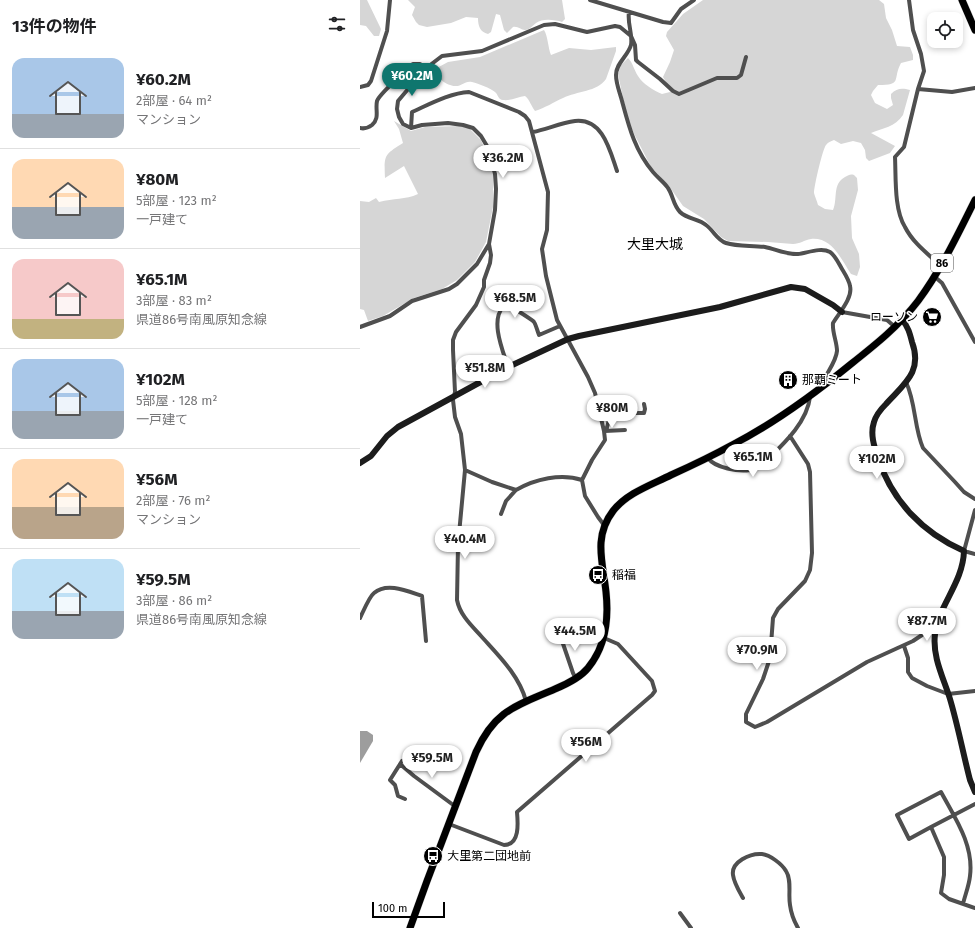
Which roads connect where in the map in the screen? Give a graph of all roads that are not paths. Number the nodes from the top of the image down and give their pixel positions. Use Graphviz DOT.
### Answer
graph roads {
  1 [pos="390,0"];
  2 [pos="590,0"];
  3 [pos="694,0"];
  4 [pos="909,0"];
  5 [pos="962,0"];
  6 [pos="629,12"];
  7 [pos="975,30"];
  8 [pos="631,36"];
  9 [pos="746,57"];
  10 [pos="425,69"];
  11 [pos="360,87"];
  12 [pos="975,88"];
  13 [pos="918,90"];
  14 [pos="360,128"];
  15 [pos="411,128"];
  16 [pos="533,132"];
  17 [pos="618,171"];
  18 [pos="975,200"];
  19 [pos="489,244"];
  20 [pos="941,266"];
  21 [pos="935,277"];
  22 [pos="842,312"];
  23 [pos="902,320"];
  24 [pos="560,326"];
  25 [pos="895,326"];
  26 [pos="360,327"];
  27 [pos="568,339"];
  28 [pos="975,342"];
  29 [pos="508,367"];
  30 [pos="906,382"];
  31 [pos="822,387"];
  32 [pos="454,396"];
  33 [pos="810,397"];
  34 [pos="626,402"];
  35 [pos="644,404"];
  36 [pos="628,413"];
  37 [pos="625,430"];
  38 [pos="605,431"];
  39 [pos="790,436"];
  40 [pos="708,458"];
  41 [pos="360,463"];
  42 [pos="465,470"];
  43 [pos="582,480"];
  44 [pos="516,490"];
  45 [pos="975,499"];
  46 [pos="975,510"];
  47 [pos="501,514"];
  48 [pos="604,525"];
  49 [pos="964,551"];
  50 [pos="975,554"];
  51 [pos="360,618"];
  52 [pos="938,621"];
  53 [pos="559,632"];
  54 [pos="604,638"];
  55 [pos="426,641"];
  56 [pos="904,646"];
  57 [pos="576,679"];
  58 [pos="975,692"];
  59 [pos="948,694"];
  60 [pos="526,701"];
  61 [pos="411,758"];
  62 [pos="400,764"];
  63 [pos="975,792"];
  64 [pos="405,799"];
  65 [pos="975,804"];
  66 [pos="456,806"];
  67 [pos="954,815"];
  68 [pos="449,824"];
  69 [pos="931,827"];
  70 [pos="743,898"];
  71 [pos="963,904"];
  72 [pos="975,908"];
  73 [pos="680,912"];
  74 [pos="410,928"];
  75 [pos="691,928"];
  76 [pos="798,928"];
  1 -- 11 [label="street"];
  2 -- 6 [label="street"];
  3 -- 6 [label="street"];
  4 -- 13 [label="street"];
  5 -- 7 [label="main road"];
  6 -- 8 [label="street"];
  8 -- 9 [label="street"];
  8 -- 10 [label="street"];
  8 -- 22 [label="street"];
  10 -- 14 [label="street"];
  10 -- 15 [label="street"];
  12 -- 13 [label="street"];
  13 -- 20 [label="street"];
  15 -- 16 [label="street"];
  15 -- 19 [label="street"];
  16 -- 17 [label="street"];
  16 -- 24 [label="street"];
  18 -- 20 [label="main road, 86"];
  19 -- 26 [label="street"];
  19 -- 32 [label="street"];
  20 -- 21 [label="main road, 86"];
  21 -- 23 [label="main road, 86"];
  21 -- 28 [label="street"];
  22 -- 25 [label="street"];
  22 -- 27 [label="street"];
  22 -- 31 [label="street"];
  23 -- 25 [label="main road, 86"];
  23 -- 30 [label="street"];
  24 -- 27 [label="street"];
  24 -- 29 [label="street"];
  25 -- 31 [label="main road, 86"];
  27 -- 29 [label="street"];
  27 -- 38 [label="street"];
  29 -- 32 [label="street"];
  30 -- 45 [label="street"];
  30 -- 49 [label="street"];
  31 -- 33 [label="main road, 86"];
  32 -- 41 [label="street"];
  32 -- 42 [label="street"];
  33 -- 39 [label="street"];
  33 -- 40 [label="main road, 86"];
  34 -- 36 [label="street"];
  35 -- 36 [label="street"];
  36 -- 38 [label="street"];
  37 -- 38 [label="street"];
  38 -- 43 [label="street"];
  39 -- 40 [label="street"];
  39 -- 56 [label="street"];
  40 -- 48 [label="main road, 86"];
  42 -- 44 [label="street"];
  42 -- 60 [label="street"];
  43 -- 44 [label="street"];
  43 -- 48 [label="street"];
  44 -- 47 [label="street"];
  46 -- 49 [label="street"];
  48 -- 54 [label="main road, 86"];
  49 -- 50 [label="street"];
  49 -- 52 [label="street"];
  51 -- 55 [label="street"];
  52 -- 56 [label="street"];
  52 -- 59 [label="street"];
  53 -- 57 [label="street"];
  54 -- 57 [label="main road, 86"];
  54 -- 68 [label="street"];
  56 -- 59 [label="street"];
  57 -- 60 [label="main road, 86"];
  58 -- 59 [label="street"];
  59 -- 63 [label="street"];
  60 -- 66 [label="main road, 86"];
  61 -- 62 [label="street"];
  62 -- 64 [label="street"];
  62 -- 66 [label="street"];
  65 -- 67 [label="street"];
  66 -- 68 [label="main road, 86"];
  67 -- 69 [label="street"];
  67 -- 69 [label="street"];
  67 -- 71 [label="street"];
  68 -- 74 [label="main road, 86"];
  69 -- 71 [label="street"];
  70 -- 76 [label="street"];
  71 -- 72 [label="street"];
  73 -- 75 [label="street"];
}
